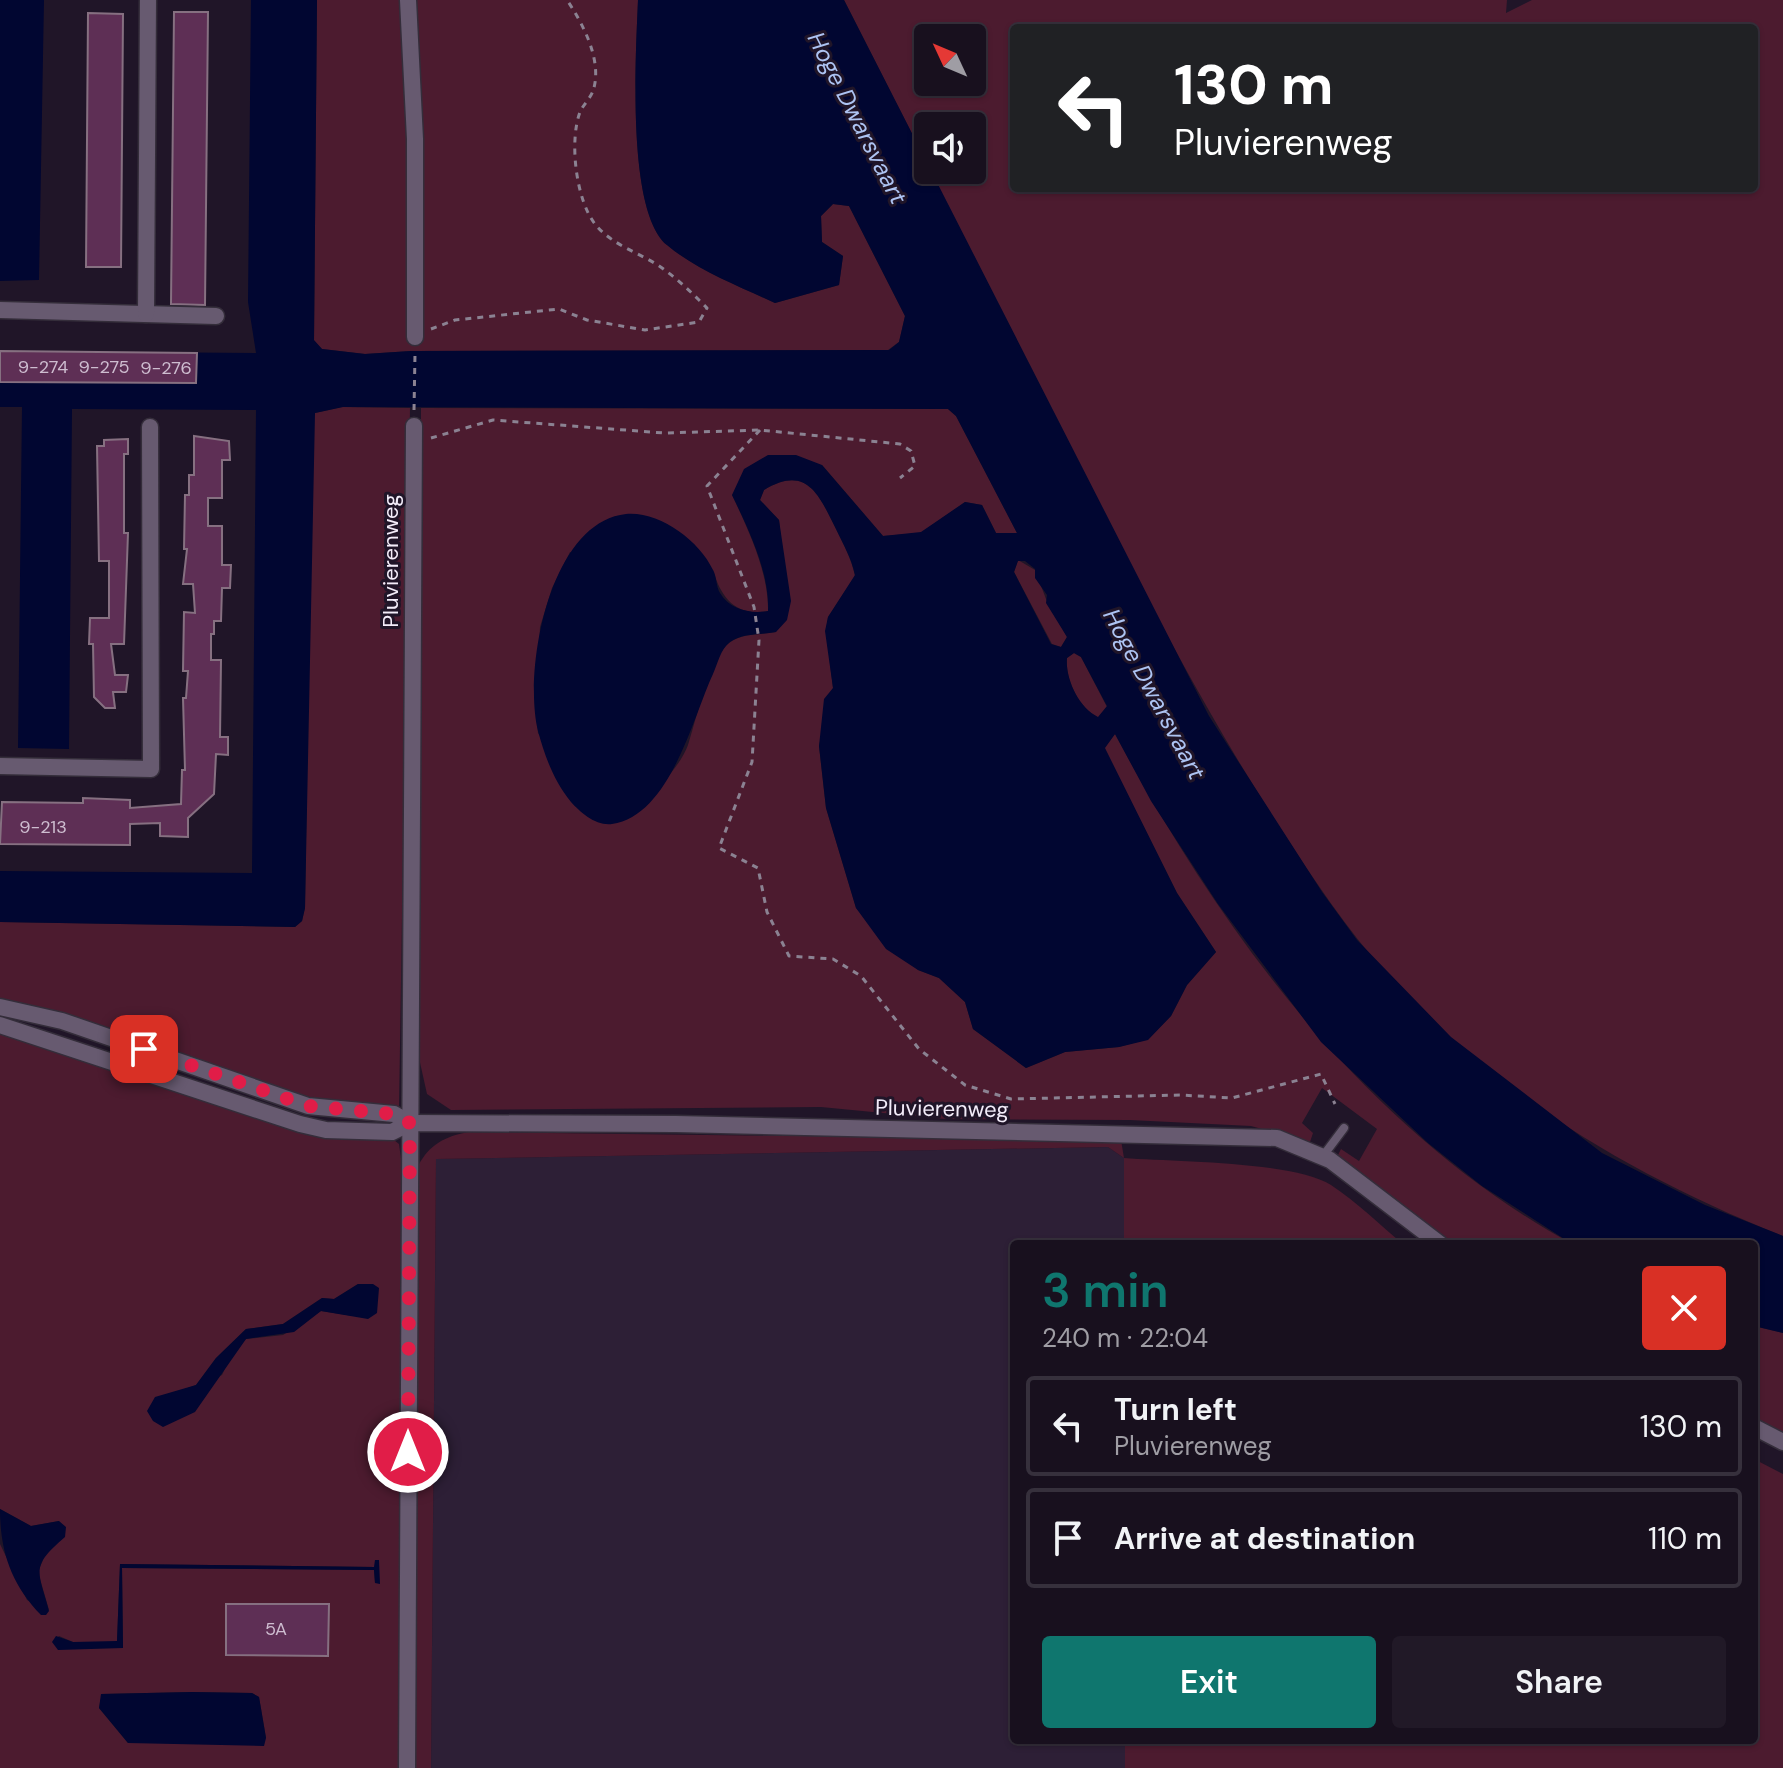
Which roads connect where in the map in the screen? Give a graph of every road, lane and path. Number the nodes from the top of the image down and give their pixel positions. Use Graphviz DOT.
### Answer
graph roads {
  1 [pos="148,0"];
  2 [pos="408,0"];
  3 [pos="567,0"];
  4 [pos="0,310"];
  5 [pos="146,314"];
  6 [pos="216,316"];
  7 [pos="415,337"];
  8 [pos="150,427"];
  9 [pos="760,430"];
  10 [pos="413,434"];
  11 [pos="900,478"];
  12 [pos="0,766"];
  13 [pos="0,1007"];
  14 [pos="0,1025"];
  15 [pos="1335,1104"];
  16 [pos="410,1123"];
  17 [pos="1344,1128"];
  18 [pos="1323,1157"];
  19 [pos="1435,1240"];
  20 [pos="1758,1429"];
  21 [pos="1783,1442"];
  22 [pos="407,1768"];
  1 -- 5 [label="street"];
  2 -- 7 [label="street"];
  3 -- 7 [label="path"];
  4 -- 5 [label="street"];
  5 -- 6 [label="street"];
  7 -- 10 [label="path"];
  8 -- 12 [label="street"];
  9 -- 10 [label="path"];
  9 -- 11 [label="path"];
  9 -- 15 [label="path"];
  10 -- 16 [label="street, Pluvierenweg"];
  13 -- 16 [label="street, Pluvierenweg"];
  14 -- 16 [label="street, Pluvierenweg"];
  16 -- 18 [label="street, Pluvierenweg"];
  16 -- 22 [label="street"];
  17 -- 18 [label="lane"];
  18 -- 19 [label="street, Pluvierenweg"];
  20 -- 21 [label="street"];
}
